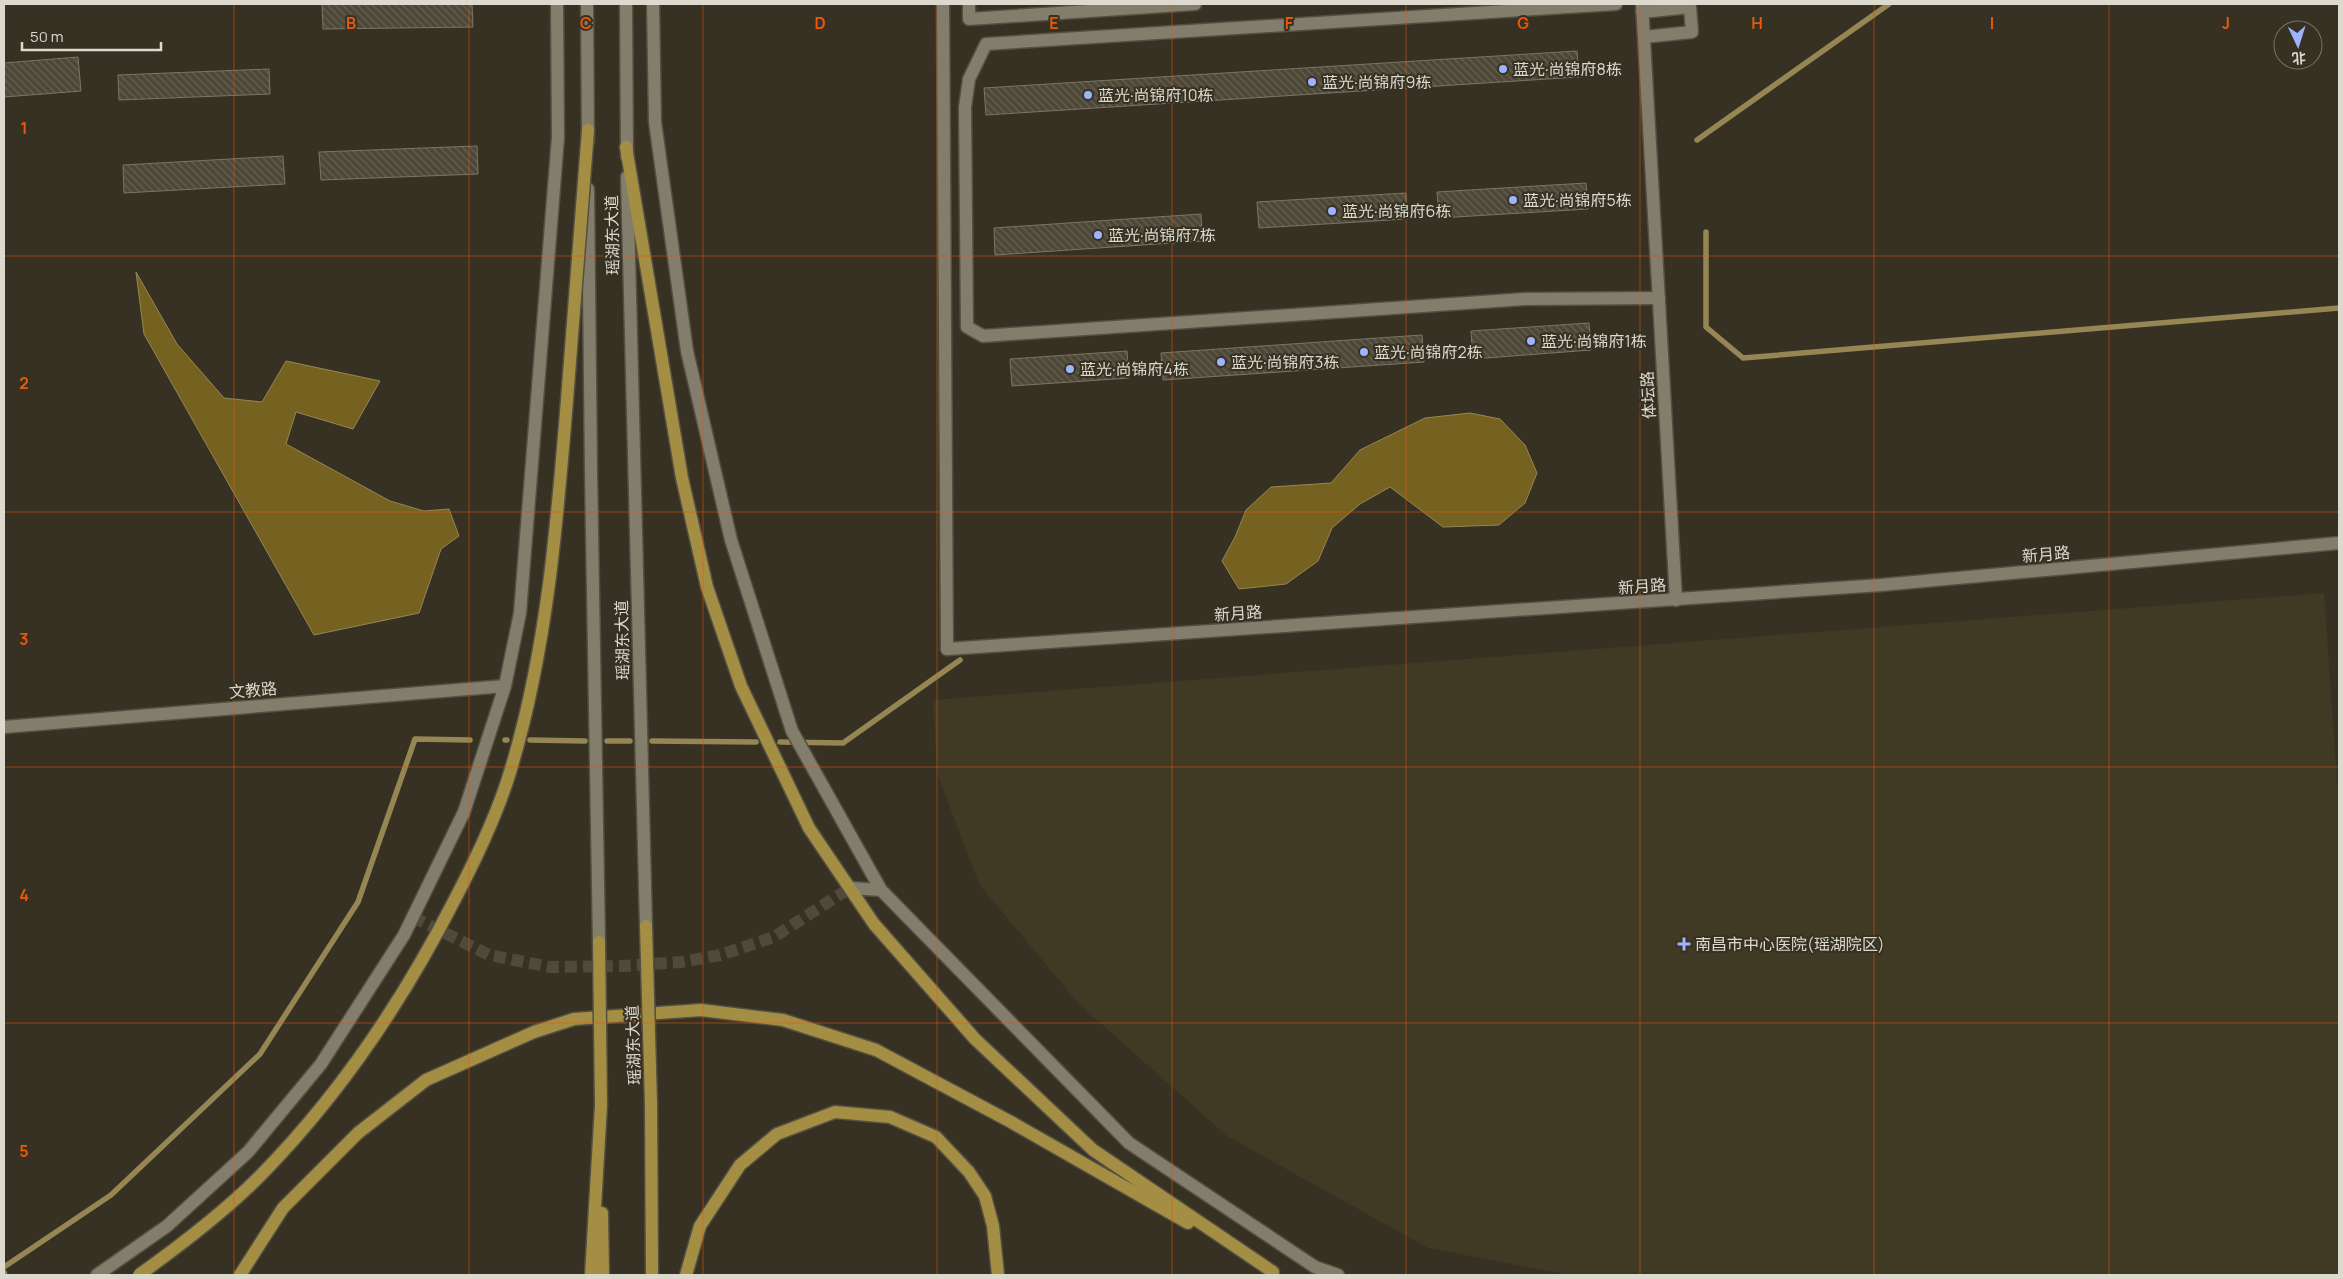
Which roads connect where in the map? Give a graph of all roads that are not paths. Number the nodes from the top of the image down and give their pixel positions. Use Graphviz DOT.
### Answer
graph roads {
  1 [pos="557,4"];
  2 [pos="587,4"];
  3 [pos="626,4"];
  4 [pos="653,4"];
  5 [pos="943,4"];
  6 [pos="969,4"];
  7 [pos="1195,4"];
  8 [pos="1616,4"];
  9 [pos="1642,8"];
  10 [pos="1644,36"];
  11 [pos="588,130"];
  12 [pos="626,146"];
  13 [pos="1659,298"];
  14 [pos="2339,542"];
  15 [pos="1676,600"];
  16 [pos="505,686"];
  17 [pos="4,727"];
  18 [pos="850,888"];
  19 [pos="881,890"];
  20 [pos="646,926"];
  21 [pos="599,942"];
  22 [pos="601,1105"];
  23 [pos="1277,1273"];
  24 [pos="97,1275"];
  25 [pos="139,1275"];
  26 [pos="240,1275"];
  27 [pos="591,1275"];
  28 [pos="602,1275"];
  29 [pos="652,1275"];
  30 [pos="686,1275"];
  31 [pos="998,1275"];
  32 [pos="1338,1275"];
  1 -- 16 [label="street"];
  2 -- 11 [label="street, 瑶湖东大道"];
  3 -- 12 [label="street, 瑶湖东大道"];
  4 -- 19 [label="street"];
  5 -- 15 [label="street, 新月路"];
  6 -- 7 [label="street"];
  8 -- 13 [label="street"];
  9 -- 10 [label="street, 体坛路"];
  9 -- 10 [label="street"];
  10 -- 13 [label="street, 体坛路"];
  11 -- 21 [label="street, 瑶湖东大道"];
  11 -- 25 [label="main road, bridge"];
  12 -- 18 [label="main road"];
  12 -- 20 [label="street, 瑶湖东大道"];
  13 -- 15 [label="street, 体坛路"];
  14 -- 15 [label="street, 新月路"];
  16 -- 17 [label="street, 文教路"];
  16 -- 24 [label="street"];
  18 -- 19 [label="street"];
  18 -- 23 [label="main road"];
  19 -- 32 [label="street"];
  20 -- 29 [label="main road, 瑶湖东大道, bridge"];
  21 -- 22 [label="main road, 瑶湖东大道, bridge"];
  22 -- 27 [label="main road"];
  22 -- 28 [label="main road, 瑶湖东大道"];
  23 -- 26 [label="main road"];
  30 -- 31 [label="main road"];
}
